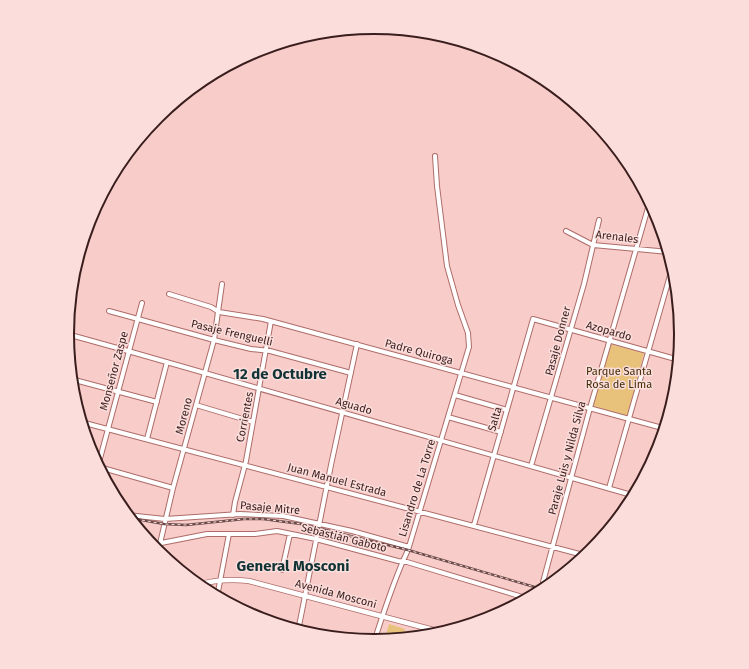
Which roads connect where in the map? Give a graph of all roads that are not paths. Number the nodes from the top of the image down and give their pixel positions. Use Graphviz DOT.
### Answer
graph roads {
  1 [pos="435,156"];
  2 [pos="647,210"];
  3 [pos="599,220"];
  4 [pos="566,231"];
  5 [pos="593,245"];
  6 [pos="636,248"];
  7 [pos="663,251"];
  8 [pos="669,278"];
  9 [pos="222,284"];
  10 [pos="169,294"];
  11 [pos="142,303"];
  12 [pos="108,311"];
  13 [pos="218,312"];
  14 [pos="137,319"];
  15 [pos="533,319"];
  16 [pos="271,321"];
  17 [pos="570,329"];
  18 [pos="74,336"];
  19 [pos="214,340"];
  20 [pos="609,340"];
  21 [pos="358,344"];
  22 [pos="128,350"];
  23 [pos="266,351"];
  24 [pos="648,351"];
  25 [pos="674,358"];
  26 [pos="167,362"];
  27 [pos="351,372"];
  28 [pos="205,373"];
  29 [pos="462,373"];
  30 [pos="78,381"];
  31 [pos="514,387"];
  32 [pos="260,388"];
  33 [pos="118,391"];
  34 [pos="455,395"];
  35 [pos="552,398"];
  36 [pos="157,402"];
  37 [pos="196,405"];
  38 [pos="590,408"];
  39 [pos="507,410"];
  40 [pos="343,412"];
  41 [pos="448,417"];
  42 [pos="629,419"];
  43 [pos="253,422"];
  44 [pos="88,424"];
  45 [pos="660,427"];
  46 [pos="108,429"];
  47 [pos="501,432"];
  48 [pos="147,440"];
  49 [pos="441,440"];
  50 [pos="184,448"];
  51 [pos="494,456"];
  52 [pos="101,457"];
  53 [pos="244,465"];
  54 [pos="531,466"];
  55 [pos="106,469"];
  56 [pos="571,478"];
  57 [pos="327,486"];
  58 [pos="173,488"];
  59 [pos="609,488"];
  60 [pos="629,494"];
  61 [pos="420,511"];
  62 [pos="233,514"];
  63 [pos="135,516"];
  64 [pos="165,519"];
  65 [pos="319,523"];
  66 [pos="474,525"];
  67 [pos="229,534"];
  68 [pos="290,534"];
  69 [pos="316,539"];
  70 [pos="160,544"];
  71 [pos="553,546"];
  72 [pos="409,547"];
  73 [pos="580,554"];
  74 [pos="402,561"];
  75 [pos="282,570"];
  76 [pos="220,580"];
  77 [pos="543,582"];
  78 [pos="206,583"];
  79 [pos="218,591"];
  80 [pos="305,596"];
  81 [pos="521,597"];
  82 [pos="382,616"];
  83 [pos="299,625"];
  84 [pos="431,629"];
  85 [pos="376,635"];
  1 -- 29 [label="street, Lisandro de La Torre"];
  2 -- 6 [label="street, Paraje Luis y Nilda Silva"];
  3 -- 5 [label="street, Pasaje Donner"];
  4 -- 5 [label="street, Arenales"];
  5 -- 6 [label="street, Arenales"];
  5 -- 17 [label="street, Pasaje Donner"];
  6 -- 7 [label="street, Arenales"];
  6 -- 20 [label="street, Paraje Luis y Nilda Silva"];
  8 -- 24 [label="street"];
  9 -- 13 [label="street, Moreno"];
  10 -- 13 [label="street, Padre Quiroga"];
  11 -- 14 [label="street, Monseñor Zaspe"];
  12 -- 14 [label="street, Pasaje Frenguelli"];
  13 -- 16 [label="street, Padre Quiroga"];
  13 -- 19 [label="street, Moreno"];
  14 -- 19 [label="street, Pasaje Frenguelli"];
  14 -- 22 [label="street, Monseñor Zaspe"];
  15 -- 17 [label="street, Azopardo"];
  15 -- 31 [label="street, Salta"];
  16 -- 21 [label="street, Padre Quiroga"];
  16 -- 23 [label="street, Corrientes"];
  17 -- 20 [label="street, Azopardo"];
  17 -- 35 [label="street, Pasaje Donner"];
  18 -- 22 [label="street, Aguado"];
  19 -- 23 [label="street, Pasaje Frenguelli"];
  19 -- 28 [label="street, Moreno"];
  20 -- 24 [label="street, Azopardo"];
  20 -- 38 [label="street, Paraje Luis y Nilda Silva"];
  21 -- 27 [label="street"];
  21 -- 29 [label="street, Padre Quiroga"];
  22 -- 26 [label="street, Aguado"];
  22 -- 33 [label="street, Monseñor Zaspe"];
  23 -- 27 [label="street, Pasaje Frenguelli"];
  23 -- 32 [label="street, Corrientes"];
  24 -- 25 [label="street, Azopardo"];
  24 -- 42 [label="street"];
  26 -- 28 [label="street, Aguado"];
  26 -- 36 [label="street"];
  27 -- 40 [label="street"];
  28 -- 32 [label="street, Aguado"];
  28 -- 37 [label="street, Moreno"];
  29 -- 31 [label="street, Padre Quiroga"];
  29 -- 34 [label="street, Lisandro de La Torre"];
  30 -- 33 [label="street"];
  31 -- 35 [label="street, Padre Quiroga"];
  31 -- 39 [label="street, Salta"];
  32 -- 40 [label="street, Aguado"];
  32 -- 43 [label="street, Corrientes"];
  33 -- 36 [label="street"];
  33 -- 46 [label="street, Monseñor Zaspe"];
  34 -- 39 [label="street"];
  34 -- 41 [label="street, Lisandro de La Torre"];
  35 -- 38 [label="street, Padre Quiroga"];
  35 -- 54 [label="street, Pasaje Donner"];
  36 -- 48 [label="street"];
  37 -- 43 [label="street"];
  37 -- 50 [label="street, Moreno"];
  38 -- 42 [label="street, Padre Quiroga"];
  38 -- 56 [label="street, Paraje Luis y Nilda Silva"];
  39 -- 47 [label="street, Salta"];
  40 -- 49 [label="street, Aguado"];
  40 -- 57 [label="street"];
  41 -- 47 [label="street"];
  41 -- 49 [label="street, Lisandro de La Torre"];
  42 -- 45 [label="street, Padre Quiroga"];
  42 -- 59 [label="street"];
  43 -- 53 [label="street, Corrientes"];
  44 -- 46 [label="street, Juan Manuel Estrada"];
  46 -- 48 [label="street, Juan Manuel Estrada"];
  46 -- 52 [label="street, Monseñor Zaspe"];
  47 -- 51 [label="street, Salta"];
  48 -- 50 [label="street, Juan Manuel Estrada"];
  49 -- 51 [label="street, Aguado"];
  49 -- 61 [label="street, Lisandro de La Torre"];
  50 -- 53 [label="street, Juan Manuel Estrada"];
  50 -- 58 [label="street, Moreno"];
  51 -- 54 [label="street, Aguado"];
  51 -- 66 [label="street, Salta"];
  53 -- 57 [label="street, Juan Manuel Estrada"];
  53 -- 62 [label="street, Corrientes"];
  54 -- 56 [label="street, Aguado"];
  55 -- 58 [label="street"];
  56 -- 59 [label="street, Aguado"];
  56 -- 71 [label="street, Paraje Luis y Nilda Silva"];
  57 -- 61 [label="street, Juan Manuel Estrada"];
  57 -- 65 [label="street"];
  58 -- 64 [label="street, Moreno"];
  59 -- 60 [label="street, Aguado"];
  61 -- 66 [label="street, Juan Manuel Estrada"];
  61 -- 72 [label="street, Lisandro de La Torre"];
  62 -- 64 [label="street, Pasaje Mitre"];
  62 -- 65 [label="street, Pasaje Mitre"];
  63 -- 64 [label="street, Pasaje Mitre"];
  64 -- 70 [label="street, Moreno"];
  65 -- 69 [label="street"];
  65 -- 72 [label="street, Pasaje Mitre"];
  66 -- 71 [label="street, Juan Manuel Estrada"];
  67 -- 68 [label="street, Sebastián Gaboto"];
  67 -- 70 [label="street, Sebastián Gaboto"];
  67 -- 76 [label="street"];
  68 -- 69 [label="street, Sebastián Gaboto"];
  68 -- 75 [label="street"];
  69 -- 74 [label="street, Sebastián Gaboto"];
  69 -- 80 [label="street"];
  71 -- 73 [label="street, Juan Manuel Estrada"];
  71 -- 77 [label="street, Paraje Luis y Nilda Silva"];
  72 -- 74 [label="street, Lisandro de La Torre"];
  74 -- 81 [label="street, Sebastián Gaboto"];
  74 -- 82 [label="street, Lisandro de La Torre"];
  76 -- 78 [label="street, Avenida Mosconi"];
  76 -- 79 [label="street"];
  76 -- 80 [label="street, Avenida Mosconi"];
  80 -- 82 [label="street, Avenida Mosconi"];
  80 -- 83 [label="street"];
  82 -- 84 [label="street, Avenida Mosconi"];
  82 -- 85 [label="street, Lisandro de La Torre"];
}
